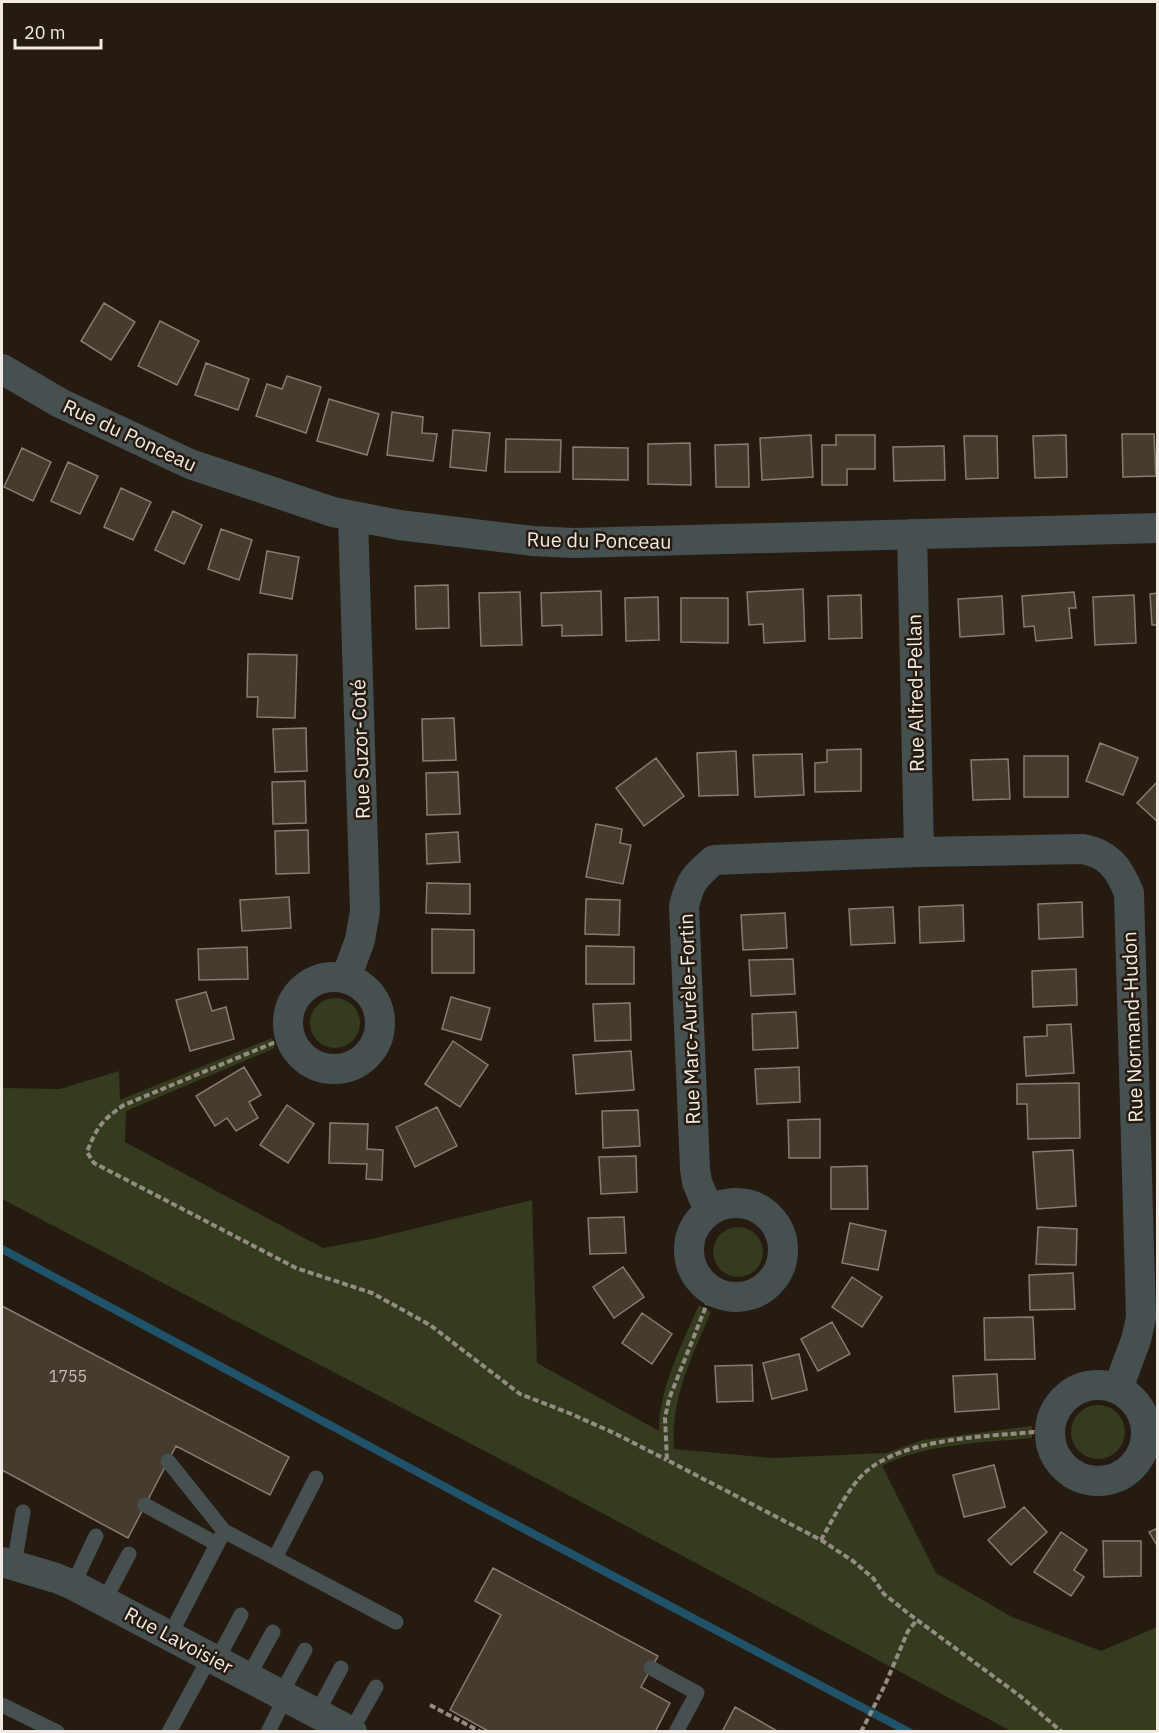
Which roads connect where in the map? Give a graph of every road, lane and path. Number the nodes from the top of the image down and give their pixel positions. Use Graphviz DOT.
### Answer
graph roads {
  1 [pos="2,369"];
  2 [pos="353,517"];
  3 [pos="1158,528"];
  4 [pos="912,534"];
  5 [pos="919,852"];
  6 [pos="346,978"];
  7 [pos="292,1040"];
  8 [pos="709,1211"];
  9 [pos="712,1292"];
  10 [pos="1118,1388"];
  11 [pos="1050,1435"];
  12 [pos="667,1460"];
  13 [pos="168,1461"];
  14 [pos="316,1478"];
  15 [pos="145,1505"];
  16 [pos="23,1512"];
  17 [pos="96,1536"];
  18 [pos="221,1537"];
  19 [pos="821,1540"];
  20 [pos="129,1554"];
  21 [pos="275,1558"];
  22 [pos="8,1564"];
  23 [pos="73,1586"];
  24 [pos="104,1601"];
  25 [pos="241,1615"];
  26 [pos="917,1620"];
  27 [pos="396,1622"];
  28 [pos="273,1632"];
  29 [pos="170,1635"];
  30 [pos="305,1650"];
  31 [pos="214,1658"];
  32 [pos="341,1668"];
  33 [pos="651,1668"];
  34 [pos="248,1677"];
  35 [pos="376,1687"];
  36 [pos="283,1695"];
  37 [pos="2,1705"];
  38 [pos="430,1705"];
  39 [pos="317,1713"];
  40 [pos="469,1725"];
  41 [pos="49,1730"];
  42 [pos="170,1731"];
  43 [pos="268,1731"];
  44 [pos="351,1731"];
  45 [pos="466,1731"];
  46 [pos="481,1731"];
  47 [pos="676,1731"];
  48 [pos="861,1731"];
  49 [pos="1062,1731"];
  1 -- 2 [label="street, Rue du Ponceau"];
  2 -- 4 [label="street, Rue du Ponceau"];
  2 -- 6 [label="street, Rue Suzor-Coté"];
  3 -- 4 [label="street, Rue du Ponceau"];
  4 -- 5 [label="street, Rue Alfred-Pellan"];
  5 -- 8 [label="street, Rue Marc-Aurèle-Fortin"];
  5 -- 10 [label="street, Rue Normand-Hudon"];
  6 -- 7 [label="street"];
  6 -- 7 [label="street"];
  7 -- 12 [label="path"];
  8 -- 9 [label="street"];
  8 -- 9 [label="street"];
  9 -- 12 [label="path"];
  10 -- 11 [label="street"];
  10 -- 11 [label="street"];
  11 -- 19 [label="path"];
  12 -- 19 [label="path"];
  13 -- 18 [label="lane"];
  14 -- 21 [label="lane"];
  15 -- 18 [label="lane"];
  16 -- 22 [label="lane"];
  17 -- 23 [label="lane"];
  18 -- 21 [label="lane"];
  18 -- 29 [label="lane"];
  19 -- 26 [label="path"];
  20 -- 24 [label="lane"];
  21 -- 27 [label="lane"];
  22 -- 23 [label="street, Rue Lavoisier"];
  23 -- 24 [label="street, Rue Lavoisier"];
  24 -- 29 [label="street, Rue Lavoisier"];
  25 -- 31 [label="lane"];
  26 -- 48 [label="path"];
  26 -- 49 [label="path"];
  28 -- 34 [label="lane"];
  29 -- 31 [label="street, Rue Lavoisier"];
  30 -- 36 [label="lane"];
  31 -- 34 [label="street, Rue Lavoisier"];
  31 -- 42 [label="lane"];
  32 -- 39 [label="lane"];
  33 -- 47 [label="lane"];
  34 -- 36 [label="street, Rue Lavoisier"];
  35 -- 44 [label="lane"];
  36 -- 39 [label="street, Rue Lavoisier"];
  36 -- 43 [label="lane"];
  37 -- 41 [label="lane"];
  38 -- 40 [label="path"];
  39 -- 44 [label="street, Rue Lavoisier"];
  40 -- 45 [label="path"];
  40 -- 46 [label="path"];
}
